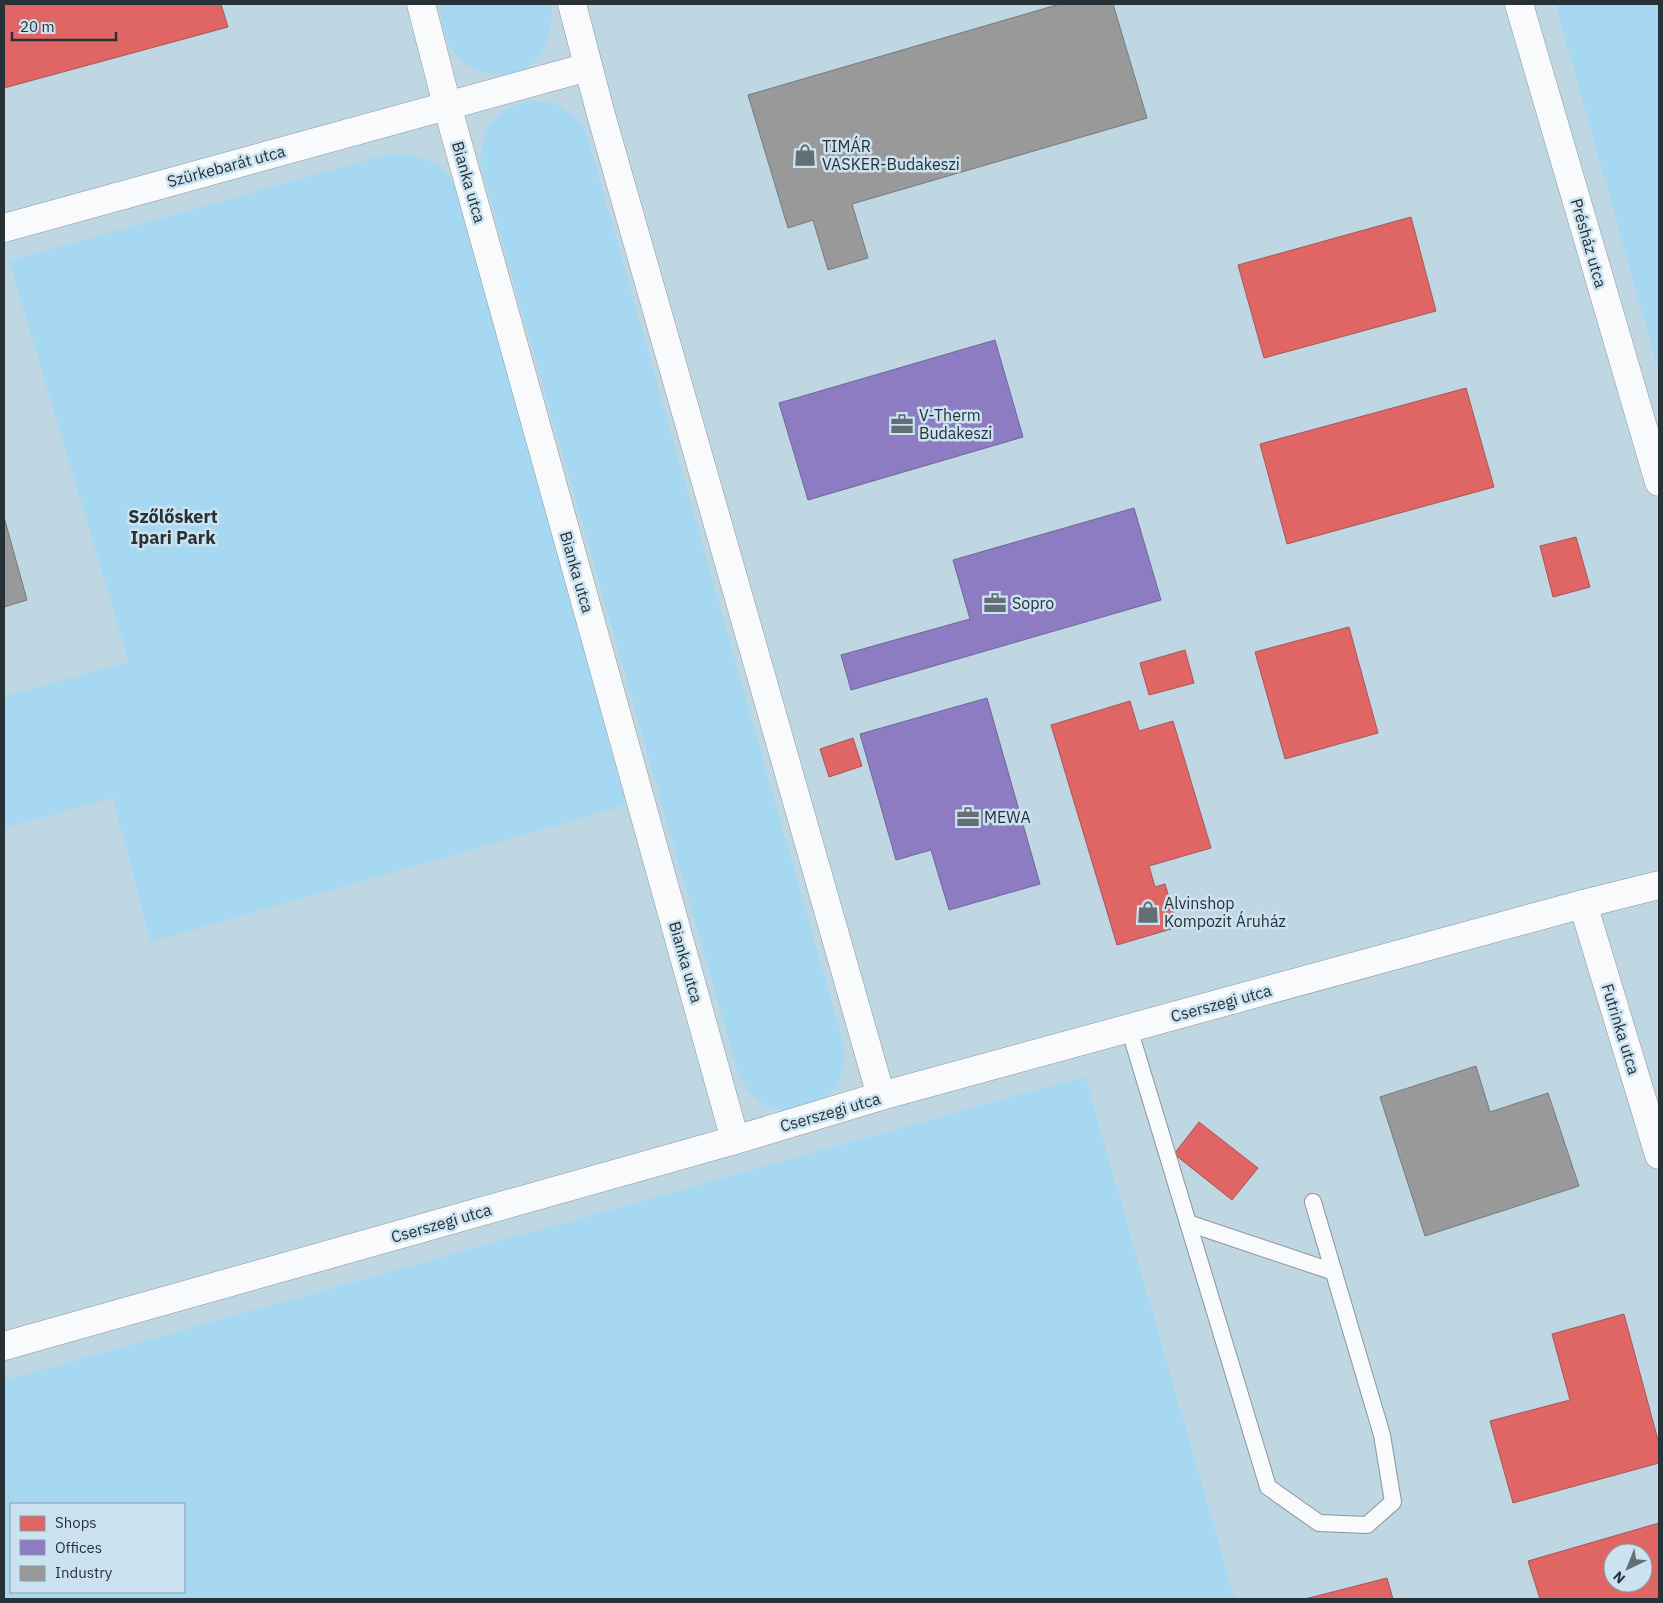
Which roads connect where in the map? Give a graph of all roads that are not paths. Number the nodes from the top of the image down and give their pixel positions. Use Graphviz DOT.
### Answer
graph roads {
  1 [pos="421,4"];
  2 [pos="572,4"];
  3 [pos="1519,4"];
  4 [pos="588,67"];
  5 [pos="447,105"];
  6 [pos="4,228"];
  7 [pos="1659,482"];
  8 [pos="1659,886"];
  9 [pos="1584,904"];
  10 [pos="1129,1028"];
  11 [pos="881,1096"];
  12 [pos="735,1140"];
  13 [pos="1659,1154"];
  14 [pos="1314,1202"];
  15 [pos="1188,1223"];
  16 [pos="1334,1272"];
  17 [pos="4,1346"];
  1 -- 5 [label="street, Bianka utca"];
  2 -- 4 [label="street"];
  3 -- 7 [label="street, Présház utca"];
  4 -- 5 [label="street, Szürkebarát utca"];
  4 -- 11 [label="street"];
  5 -- 6 [label="street, Szürkebarát utca"];
  5 -- 12 [label="street, Bianka utca"];
  8 -- 9 [label="street, Cserszegi utca"];
  9 -- 10 [label="street, Cserszegi utca"];
  9 -- 13 [label="street, Futrinka utca"];
  10 -- 11 [label="street, Cserszegi utca"];
  10 -- 15 [label="lane"];
  11 -- 12 [label="street, Cserszegi utca"];
  12 -- 17 [label="street, Cserszegi utca"];
  14 -- 16 [label="lane"];
  15 -- 16 [label="lane"];
  15 -- 16 [label="lane"];
}
